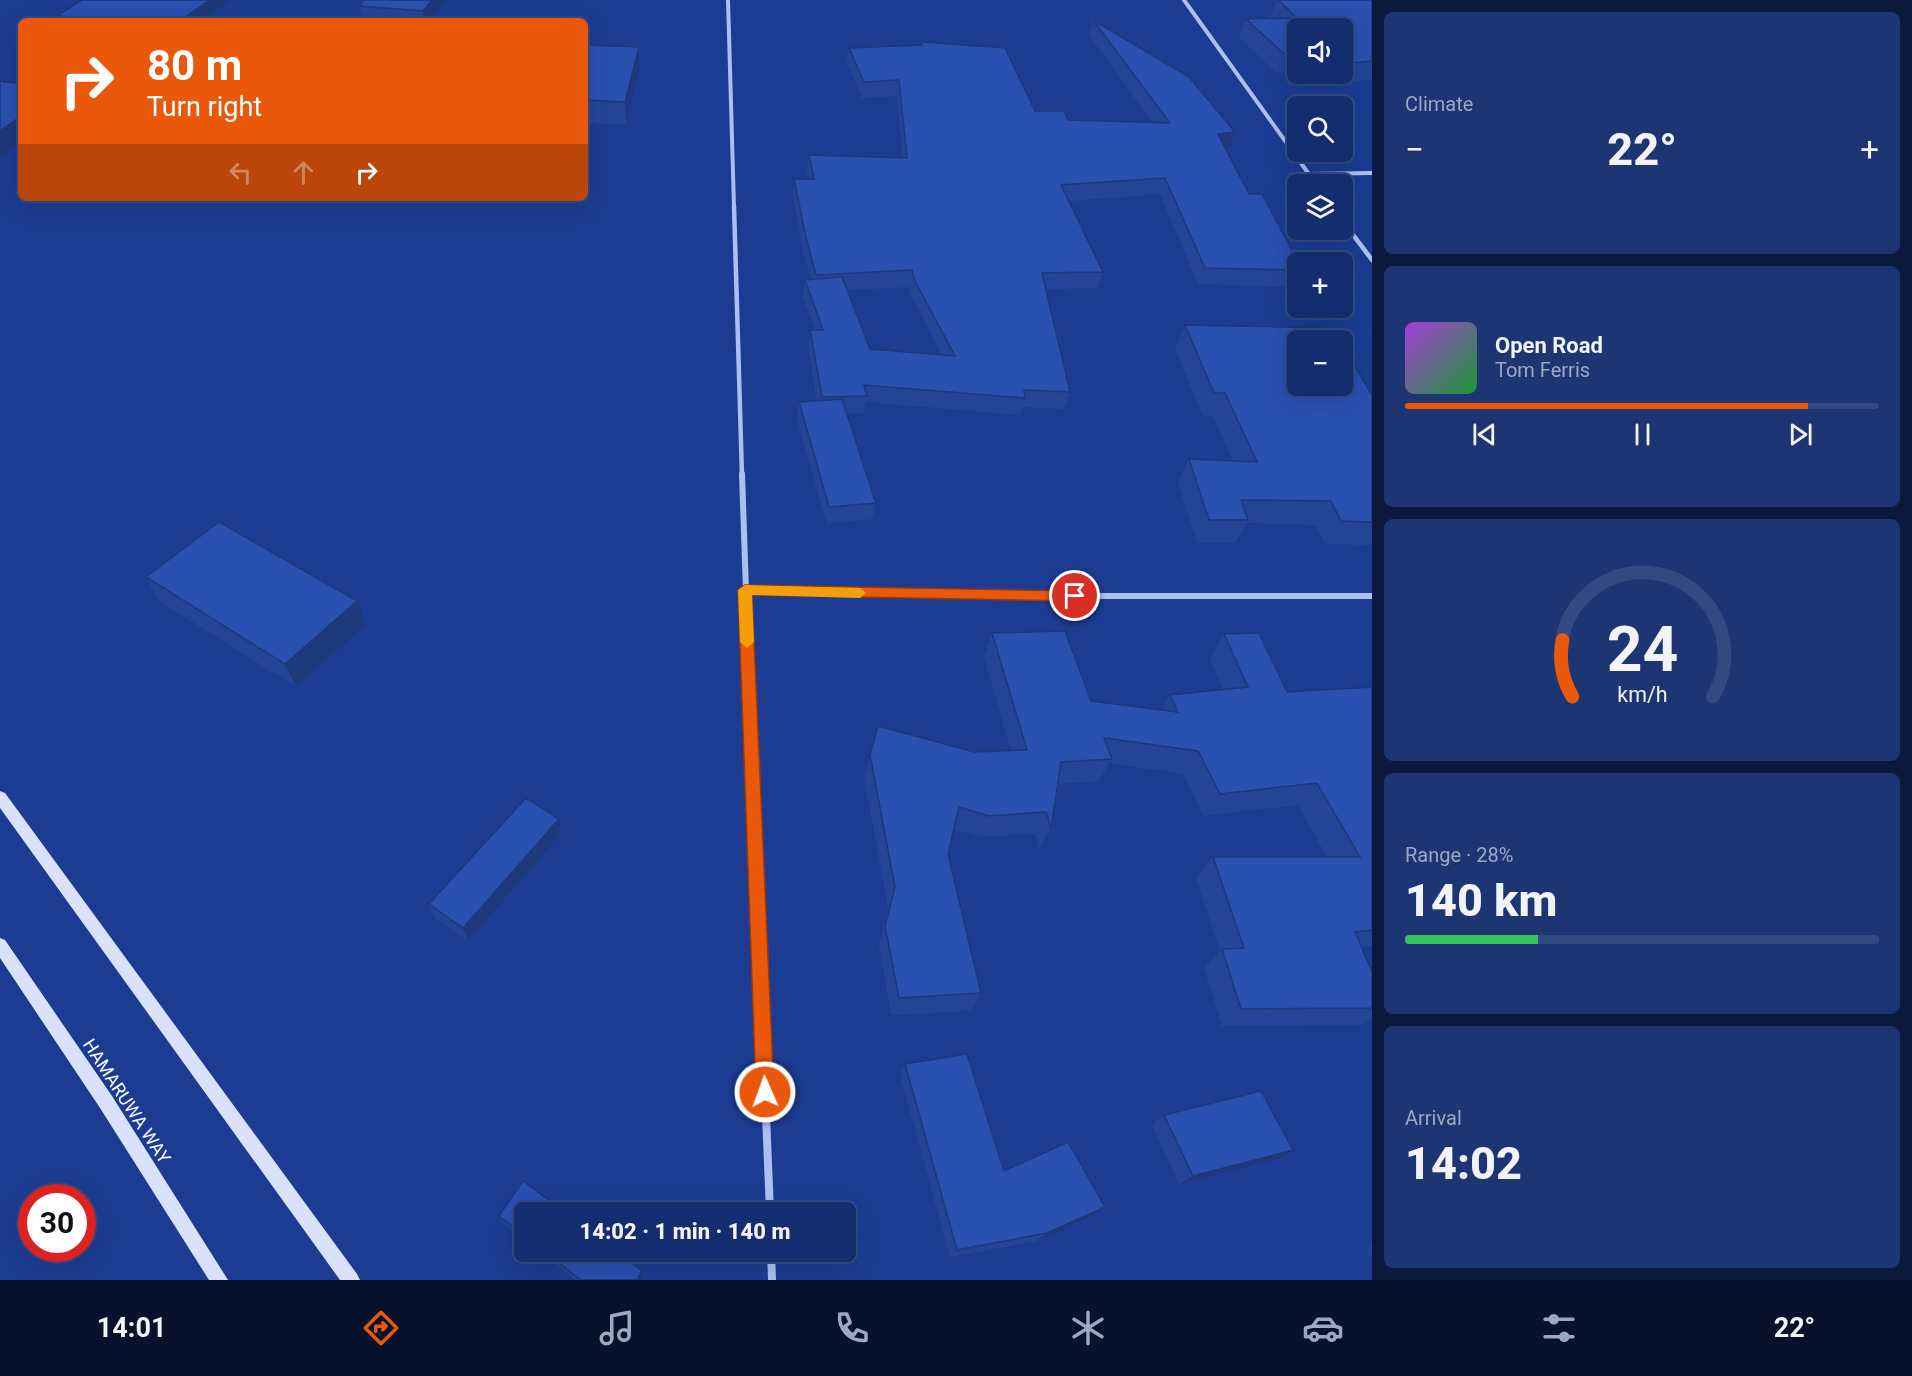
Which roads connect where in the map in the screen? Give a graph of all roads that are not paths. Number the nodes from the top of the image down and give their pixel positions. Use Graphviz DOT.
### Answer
graph roads {
  1 [pos="728,0"];
  2 [pos="1184,0"];
  3 [pos="1372,173"];
  4 [pos="1308,174"];
  5 [pos="1353,235"];
  6 [pos="1372,260"];
  7 [pos="745,590"];
  8 [pos="1372,596"];
  9 [pos="0,797"];
  10 [pos="0,945"];
  11 [pos="770,1202"];
  12 [pos="771,1262"];
  13 [pos="219,1280"];
  14 [pos="351,1280"];
  15 [pos="772,1280"];
  1 -- 7 [label="street"];
  2 -- 4 [label="street"];
  3 -- 4 [label="street"];
  5 -- 6 [label="street"];
  7 -- 8 [label="street"];
  7 -- 11 [label="street"];
  9 -- 14 [label="main road"];
  10 -- 13 [label="main road, HAMARUWA WAY"];
  12 -- 15 [label="street"];
}
